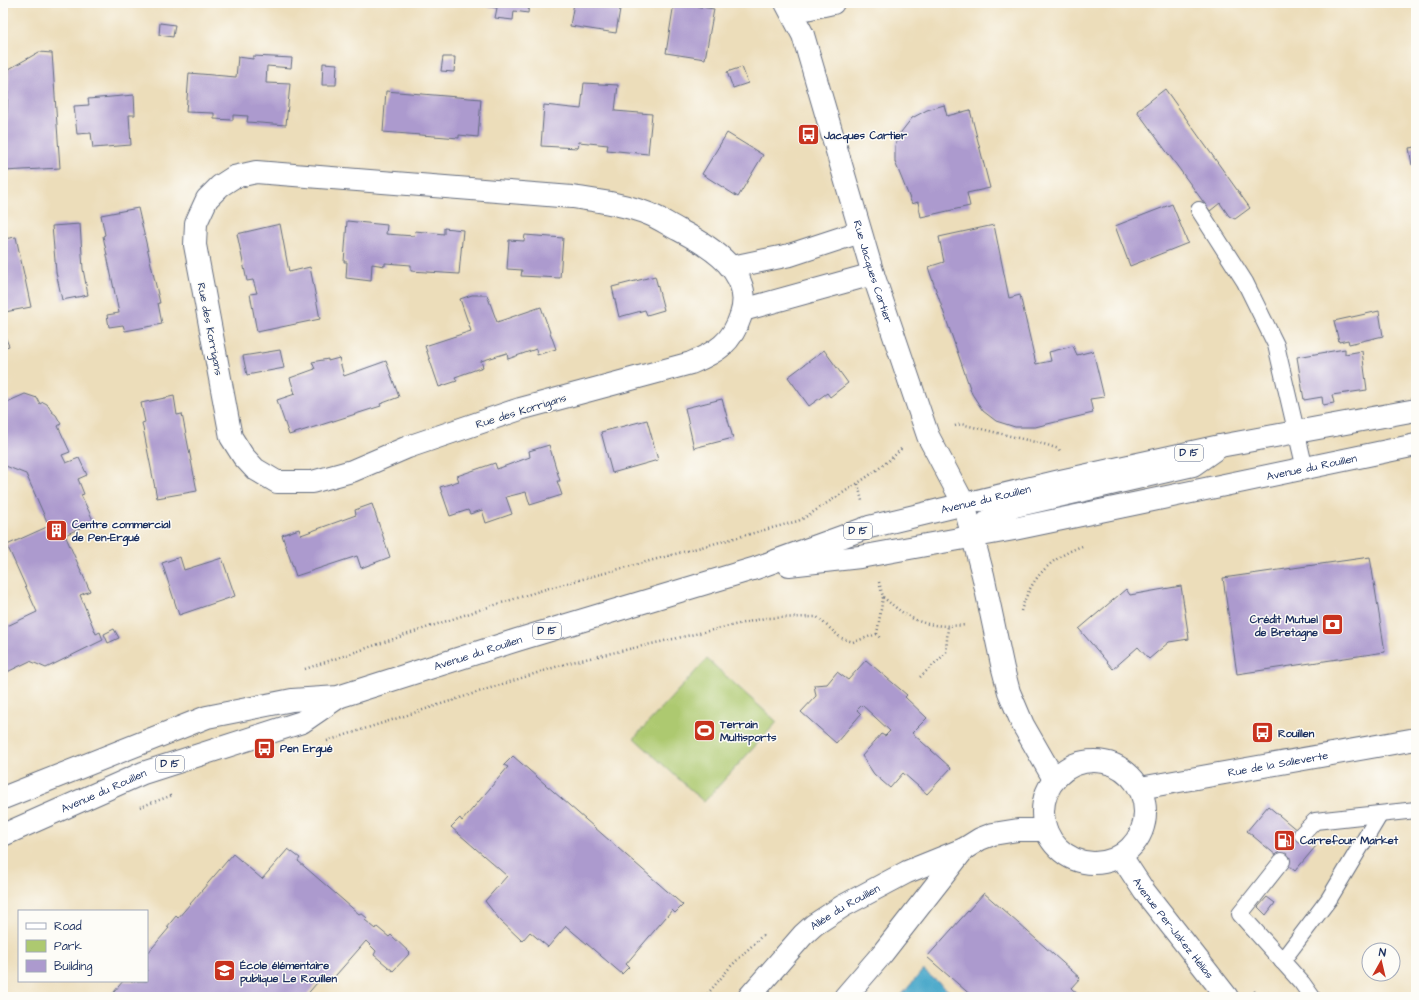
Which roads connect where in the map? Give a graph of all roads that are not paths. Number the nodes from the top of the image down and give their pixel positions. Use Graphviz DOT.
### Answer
graph roads {
  1 [pos="833,3"];
  2 [pos="789,7"];
  3 [pos="1199,210"];
  4 [pos="860,232"];
  5 [pos="732,267"];
  6 [pos="873,274"];
  7 [pos="743,310"];
  8 [pos="1416,410"];
  9 [pos="1297,432"];
  10 [pos="1416,445"];
  11 [pos="1220,446"];
  12 [pos="1305,469"];
  13 [pos="964,504"];
  14 [pos="972,536"];
  15 [pos="756,568"];
  16 [pos="338,697"];
  17 [pos="1416,739"];
  18 [pos="1054,780"];
  19 [pos="1140,788"];
  20 [pos="3,798"];
  21 [pos="1416,810"];
  22 [pos="1380,814"];
  23 [pos="1046,830"];
  24 [pos="1302,834"];
  25 [pos="3,835"];
  26 [pos="964,849"];
  27 [pos="1121,856"];
  28 [pos="1282,861"];
  29 [pos="1282,962"];
  30 [pos="749,997"];
  31 [pos="845,997"];
  32 [pos="1227,997"];
  33 [pos="1312,997"];
  1 -- 2 [label="street"];
  2 -- 4 [label="street, Rue Jacques Cartier"];
  3 -- 9 [label="lane"];
  4 -- 5 [label="street"];
  4 -- 6 [label="street, Rue Jacques Cartier"];
  5 -- 7 [label="street, Rue des Korrigans"];
  5 -- 7 [label="street, Rue des Korrigans"];
  6 -- 7 [label="street"];
  6 -- 13 [label="street, Rue Jacques Cartier"];
  8 -- 9 [label="street, Avenue du Rouillen / D 15"];
  9 -- 11 [label="street, Avenue du Rouillen / D 15"];
  9 -- 12 [label="lane"];
  10 -- 12 [label="street, Avenue du Rouillen / D 15"];
  11 -- 13 [label="street, Avenue du Rouillen / D 15"];
  11 -- 14 [label="street, Avenue du Rouillen / D 15"];
  12 -- 14 [label="street, Avenue du Rouillen / D 15"];
  13 -- 14 [label="street, Rue Jacques Cartier"];
  13 -- 15 [label="street, Avenue du Rouillen / D 15"];
  14 -- 15 [label="street, Avenue du Rouillen / D 15"];
  14 -- 18 [label="street, Rue Jacques Cartier"];
  15 -- 16 [label="street, Avenue du Rouillen / D 15"];
  16 -- 20 [label="street, Avenue du Rouillen / D 15"];
  16 -- 25 [label="street, Avenue du Rouillen / D 15"];
  17 -- 19 [label="street, Rue de la Salleverte"];
  18 -- 19 [label="street"];
  18 -- 23 [label="street"];
  19 -- 27 [label="street"];
  21 -- 22 [label="lane"];
  22 -- 24 [label="lane"];
  22 -- 29 [label="lane"];
  23 -- 26 [label="street, Allée du Rouillen"];
  23 -- 27 [label="street"];
  26 -- 30 [label="street, Allée du Rouillen"];
  26 -- 31 [label="street, Allée du Rouillen"];
  27 -- 32 [label="street, Avenue Per-Jakez Hélias"];
  28 -- 29 [label="lane"];
  29 -- 33 [label="lane"];
}
